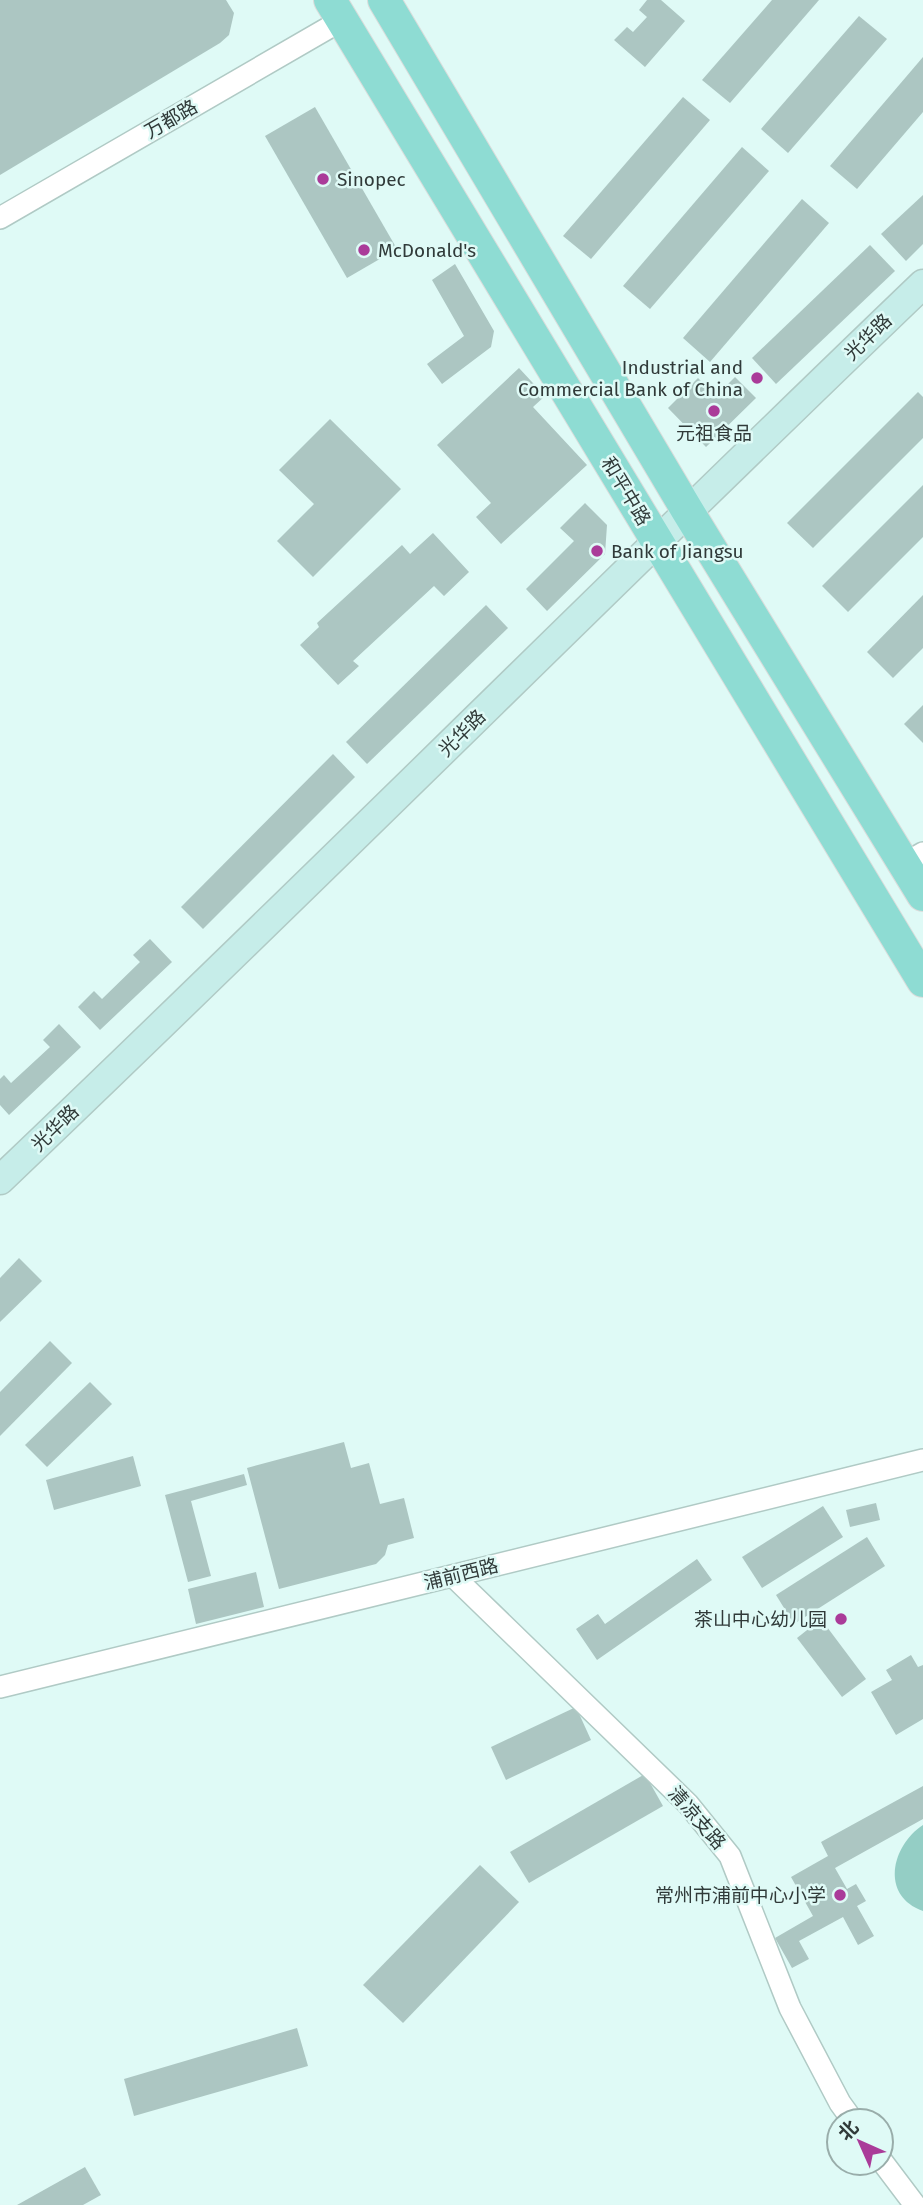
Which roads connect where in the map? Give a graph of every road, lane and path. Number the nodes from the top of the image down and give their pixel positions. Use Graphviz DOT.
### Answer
graph roads {
  1 [pos="384,0"];
  2 [pos="336,10"];
  3 [pos="0,218"];
  4 [pos="923,284"];
  5 [pos="687,510"];
  6 [pos="656,541"];
  7 [pos="913,858"];
  8 [pos="923,895"];
  9 [pos="923,981"];
  10 [pos="0,1180"];
  11 [pos="923,1460"];
  12 [pos="453,1576"];
  13 [pos="0,1687"];
  14 [pos="843,2107"];
  15 [pos="894,2177"];
  16 [pos="915,2205"];
  1 -- 5 [label="main road"];
  2 -- 3 [label="street, 万都路"];
  2 -- 6 [label="main road, 和平中路"];
  4 -- 5 [label="main road, 光华路"];
  5 -- 6 [label="main road, 光华路"];
  5 -- 7 [label="main road"];
  6 -- 9 [label="main road, 和平中路"];
  6 -- 10 [label="main road, 光华路"];
  7 -- 8 [label="main road"];
  11 -- 12 [label="street, 浦前西路"];
  12 -- 13 [label="street, 浦前西路"];
  12 -- 14 [label="street, 清凉支路"];
  15 -- 16 [label="street"];
}
